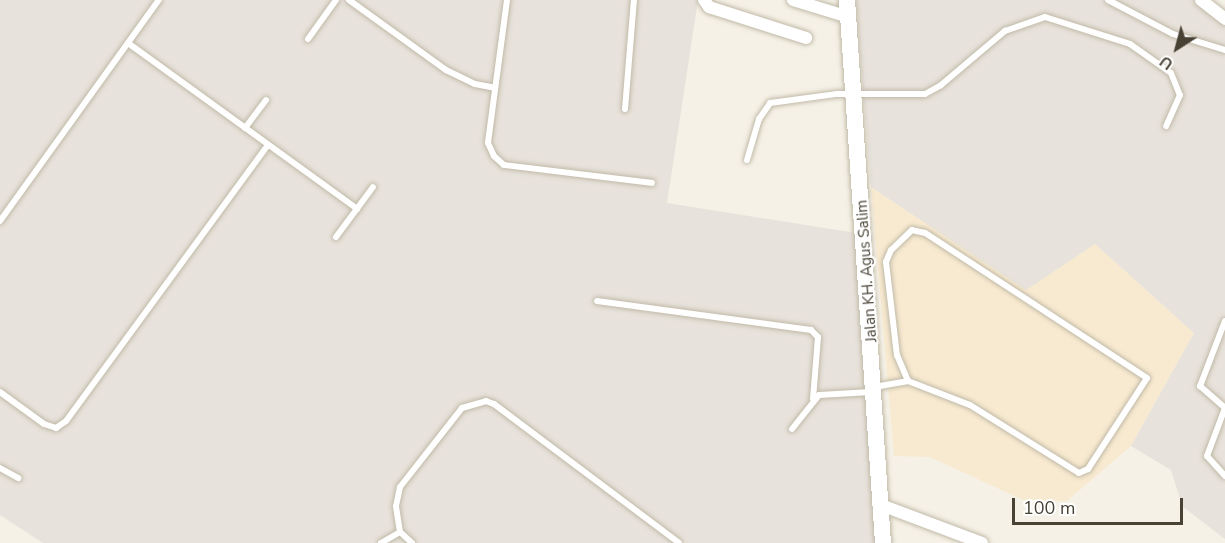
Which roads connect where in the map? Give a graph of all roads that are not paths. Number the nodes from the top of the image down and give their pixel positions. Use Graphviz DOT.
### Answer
graph roads {
  1 [pos="336,0"];
  2 [pos="349,0"];
  3 [pos="507,0"];
  4 [pos="634,0"];
  5 [pos="704,0"];
  6 [pos="793,0"];
  7 [pos="848,0"];
  8 [pos="1108,0"];
  9 [pos="1201,0"];
  10 [pos="155,1"];
  11 [pos="849,17"];
  12 [pos="1225,19"];
  13 [pos="806,38"];
  14 [pos="308,39"];
  15 [pos="128,43"];
  16 [pos="1225,50"];
  17 [pos="495,88"];
  18 [pos="855,93"];
  19 [pos="266,100"];
  20 [pos="624,109"];
  21 [pos="1166,126"];
  22 [pos="245,128"];
  23 [pos="268,145"];
  24 [pos="747,160"];
  25 [pos="652,183"];
  26 [pos="373,187"];
  27 [pos="357,209"];
  28 [pos="0,221"];
  29 [pos="336,237"];
  30 [pos="597,301"];
  31 [pos="1225,321"];
  32 [pos="908,381"];
  33 [pos="873,389"];
  34 [pos="0,392"];
  35 [pos="813,399"];
  36 [pos="1225,408"];
  37 [pos="792,429"];
  38 [pos="0,468"];
  39 [pos="1225,476"];
  40 [pos="18,478"];
  41 [pos="881,505"];
  42 [pos="400,532"];
  43 [pos="381,543"];
  44 [pos="412,543"];
  45 [pos="679,543"];
  46 [pos="883,543"];
  47 [pos="982,543"];
  1 -- 14 [label="lane"];
  2 -- 17 [label="lane"];
  3 -- 17 [label="lane"];
  4 -- 20 [label="lane"];
  5 -- 13 [label="street"];
  6 -- 11 [label="street"];
  7 -- 11 [label="street, Jalan KH. Agus Salim"];
  8 -- 16 [label="lane"];
  9 -- 12 [label="street"];
  10 -- 15 [label="lane"];
  11 -- 18 [label="street, Jalan KH. Agus Salim"];
  15 -- 22 [label="lane"];
  15 -- 28 [label="lane"];
  17 -- 25 [label="lane"];
  18 -- 21 [label="lane"];
  18 -- 24 [label="lane"];
  18 -- 33 [label="street, Jalan KH. Agus Salim"];
  19 -- 22 [label="lane"];
  22 -- 23 [label="lane"];
  23 -- 27 [label="lane"];
  23 -- 34 [label="lane"];
  26 -- 27 [label="lane"];
  27 -- 29 [label="lane"];
  30 -- 35 [label="lane"];
  31 -- 36 [label="lane"];
  32 -- 32 [label="lane"];
  32 -- 33 [label="lane"];
  33 -- 35 [label="lane"];
  33 -- 41 [label="street, Jalan KH. Agus Salim"];
  35 -- 37 [label="lane"];
  36 -- 39 [label="lane"];
  38 -- 40 [label="lane"];
  41 -- 46 [label="street, Jalan KH. Agus Salim"];
  41 -- 47 [label="street"];
  42 -- 43 [label="lane"];
  42 -- 44 [label="lane"];
  42 -- 45 [label="lane"];
}
